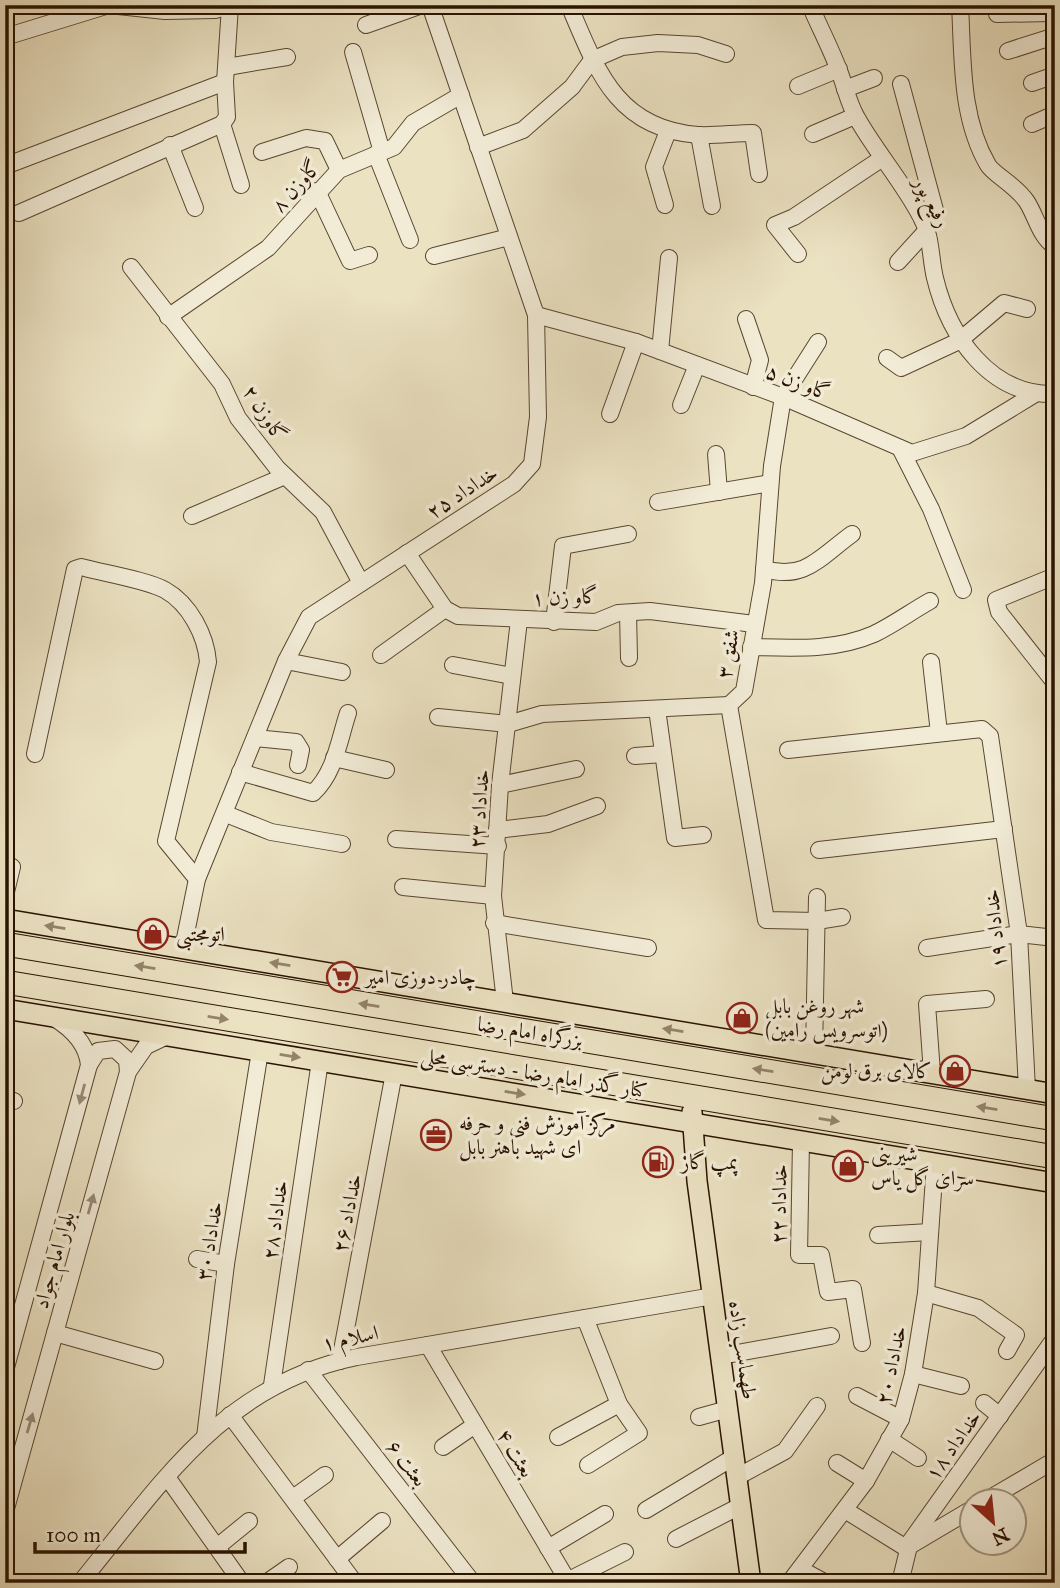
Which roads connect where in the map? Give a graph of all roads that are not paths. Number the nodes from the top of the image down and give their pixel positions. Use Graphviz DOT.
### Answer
graph roads {
  1 [pos="422,5"];
  2 [pos="430,5"];
  3 [pos="569,5"];
  4 [pos="810,5"];
  5 [pos="960,5"];
  6 [pos="232,6"];
  7 [pos="88,8"];
  8 [pos="996,14"];
  9 [pos="1052,14"];
  10 [pos="366,25"];
  11 [pos="1055,36"];
  12 [pos="5,37"];
  13 [pos="1008,51"];
  14 [pos="353,52"];
  15 [pos="726,54"];
  16 [pos="287,57"];
  17 [pos="593,61"];
  18 [pos="839,69"];
  19 [pos="226,75"];
  20 [pos="1055,75"];
  21 [pos="874,78"];
  22 [pos="1032,83"];
  23 [pos="901,84"];
  24 [pos="798,86"];
  25 [pos="845,89"];
  26 [pos="461,95"];
  27 [pos="1055,114"];
  28 [pos="855,116"];
  29 [pos="222,124"];
  30 [pos="1032,124"];
  31 [pos="668,131"];
  32 [pos="813,134"];
  33 [pos="699,135"];
  34 [pos="170,145"];
  35 [pos="478,147"];
  36 [pos="262,152"];
  37 [pos="379,153"];
  38 [pos="881,159"];
  39 [pos="5,166"];
  40 [pos="339,170"];
  41 [pos="759,174"];
  42 [pos="241,185"];
  43 [pos="317,191"];
  44 [pos="665,205"];
  45 [pos="712,206"];
  46 [pos="195,208"];
  47 [pos="19,214"];
  48 [pos="927,230"];
  49 [pos="509,237"];
  50 [pos="410,240"];
  51 [pos="1055,247"];
  52 [pos="798,254"];
  53 [pos="369,255"];
  54 [pos="434,256"];
  55 [pos="669,258"];
  56 [pos="898,262"];
  57 [pos="131,267"];
  58 [pos="1027,309"];
  59 [pos="536,316"];
  60 [pos="168,317"];
  61 [pos="746,318"];
  62 [pos="959,341"];
  63 [pos="636,342"];
  64 [pos="818,342"];
  65 [pos="660,351"];
  66 [pos="887,358"];
  67 [pos="697,365"];
  68 [pos="752,387"];
  69 [pos="1035,394"];
  70 [pos="1055,394"];
  71 [pos="783,397"];
  72 [pos="681,405"];
  73 [pos="610,414"];
  74 [pos="900,448"];
  75 [pos="716,454"];
  76 [pos="285,476"];
  77 [pos="770,483"];
  78 [pos="719,492"];
  79 [pos="659,502"];
  80 [pos="192,516"];
  81 [pos="628,534"];
  82 [pos="852,534"];
  83 [pos="407,553"];
  84 [pos="764,569"];
  85 [pos="1055,576"];
  86 [pos="361,583"];
  87 [pos="963,590"];
  88 [pos="930,601"];
  89 [pos="445,609"];
  90 [pos="628,612"];
  91 [pos="519,620"];
  92 [pos="554,622"];
  93 [pos="754,624"];
  94 [pos="751,647"];
  95 [pos="381,655"];
  96 [pos="629,658"];
  97 [pos="286,661"];
  98 [pos="931,662"];
  99 [pos="453,665"];
  100 [pos="341,672"];
  101 [pos="512,676"];
  102 [pos="1055,683"];
  103 [pos="729,705"];
  104 [pos="657,709"];
  105 [pos="348,713"];
  106 [pos="438,717"];
  107 [pos="508,724"];
  108 [pos="939,733"];
  109 [pos="255,738"];
  110 [pos="788,750"];
  111 [pos="35,754"];
  112 [pos="663,754"];
  113 [pos="635,756"];
  114 [pos="334,758"];
  115 [pos="298,765"];
  116 [pos="576,769"];
  117 [pos="386,770"];
  118 [pos="240,772"];
  119 [pos="500,785"];
  120 [pos="597,806"];
  121 [pos="226,814"];
  122 [pos="1004,829"];
  123 [pos="703,835"];
  124 [pos="498,838"];
  125 [pos="396,839"];
  126 [pos="342,844"];
  127 [pos="819,850"];
  128 [pos="5,862"];
  129 [pos="197,879"];
  130 [pos="403,887"];
  131 [pos="5,896"];
  132 [pos="493,896"];
  133 [pos="817,897"];
  134 [pos="842,916"];
  135 [pos="5,919"];
  136 [pos="817,921"];
  137 [pos="494,923"];
  138 [pos="1019,934"];
  139 [pos="1055,938"];
  140 [pos="5,944"];
  141 [pos="183,948"];
  142 [pos="648,948"];
  143 [pos="927,948"];
  144 [pos="179,973"];
  145 [pos="373,980"];
  146 [pos="5,982"];
  147 [pos="986,999"];
  148 [pos="505,1002"];
  149 [pos="5,1009"];
  150 [pos="438,1016"];
  151 [pos="52,1017"];
  152 [pos="167,1036"];
  153 [pos="260,1051"];
  154 [pos="814,1054"];
  155 [pos="320,1061"];
  156 [pos="89,1065"];
  157 [pos="506,1066"];
  158 [pos="128,1072"];
  159 [pos="394,1073"];
  160 [pos="932,1073"];
  161 [pos="437,1080"];
  162 [pos="1027,1089"];
  163 [pos="1055,1094"];
  164 [pos="694,1097"];
  165 [pos="1055,1119"];
  166 [pos="691,1122"];
  167 [pos="801,1141"];
  168 [pos="956,1141"];
  169 [pos="1055,1157"];
  170 [pos="935,1163"];
  171 [pos="1014,1176"];
  172 [pos="1055,1182"];
  173 [pos="930,1232"];
  174 [pos="878,1235"];
  175 [pos="197,1259"];
  176 [pos="226,1264"];
  177 [pos="926,1293"];
  178 [pos="713,1296"];
  179 [pos="584,1318"];
  180 [pos="55,1333"];
  181 [pos="831,1336"];
  182 [pos="1055,1338"];
  183 [pos="862,1343"];
  184 [pos="428,1345"];
  185 [pos="1007,1351"];
  186 [pos="721,1356"];
  187 [pos="340,1361"];
  188 [pos="155,1362"];
  189 [pos="308,1370"];
  190 [pos="5,1371"];
  191 [pos="913,1374"];
  192 [pos="272,1385"];
  193 [pos="961,1386"];
  194 [pos="857,1396"];
  195 [pos="984,1403"];
  196 [pos="619,1405"];
  197 [pos="817,1406"];
  198 [pos="727,1409"];
  199 [pos="230,1415"];
  200 [pos="1000,1416"];
  201 [pos="699,1417"];
  202 [pos="901,1419"];
  203 [pos="475,1425"];
  204 [pos="205,1437"];
  205 [pos="558,1437"];
  206 [pos="889,1439"];
  207 [pos="443,1447"];
  208 [pos="918,1458"];
  209 [pos="1055,1460"];
  210 [pos="837,1464"];
  211 [pos="588,1465"];
  212 [pos="735,1467"];
  213 [pos="325,1475"];
  214 [pos="167,1477"];
  215 [pos="866,1481"];
  216 [pos="1011,1486"];
  217 [pos="292,1499"];
  218 [pos="740,1506"];
  219 [pos="646,1510"];
  220 [pos="845,1510"];
  221 [pos="5,1512"];
  222 [pos="605,1514"];
  223 [pos="958,1517"];
  224 [pos="249,1521"];
  225 [pos="382,1521"];
  226 [pos="676,1539"];
  227 [pos="217,1548"];
  228 [pos="548,1548"];
  229 [pos="906,1548"];
  230 [pos="625,1552"];
  231 [pos="337,1559"];
  232 [pos="289,1567"];
  233 [pos="802,1570"];
  234 [pos="568,1582"];
  235 [pos="80,1583"];
  236 [pos="242,1583"];
  237 [pos="266,1583"];
  238 [pos="355,1583"];
  239 [pos="473,1583"];
  240 [pos="751,1583"];
  241 [pos="789,1583"];
  242 [pos="826,1583"];
  243 [pos="900,1583"];
  1 -- 10 [label="street"];
  2 -- 26 [label="street, خداداد ۲۵"];
  3 -- 17 [label="street"];
  4 -- 18 [label="street, رفیع پور"];
  5 -- 51 [label="street"];
  6 -- 7 [label="street"];
  6 -- 19 [label="street"];
  7 -- 12 [label="street"];
  8 -- 9 [label="street"];
  11 -- 13 [label="street"];
  14 -- 37 [label="street"];
  15 -- 17 [label="street"];
  16 -- 19 [label="street"];
  17 -- 31 [label="street"];
  17 -- 35 [label="street"];
  18 -- 24 [label="street"];
  18 -- 25 [label="street, رفیع پور"];
  19 -- 29 [label="street"];
  19 -- 39 [label="street"];
  20 -- 22 [label="street"];
  21 -- 25 [label="street"];
  23 -- 48 [label="street"];
  25 -- 28 [label="street, رفیع پور"];
  26 -- 35 [label="street, خداداد ۲۵"];
  26 -- 37 [label="street, گاوزن ۸"];
  27 -- 30 [label="street"];
  28 -- 32 [label="street"];
  28 -- 38 [label="street, رفیع پور"];
  29 -- 34 [label="street"];
  29 -- 42 [label="street"];
  31 -- 33 [label="street"];
  31 -- 44 [label="street"];
  33 -- 41 [label="street"];
  33 -- 45 [label="street"];
  34 -- 46 [label="street"];
  34 -- 47 [label="street"];
  35 -- 49 [label="street, خداداد ۲۵"];
  36 -- 40 [label="street"];
  37 -- 40 [label="street, گاوزن ۸"];
  37 -- 50 [label="street"];
  38 -- 48 [label="street, رفیع پور"];
  38 -- 52 [label="street"];
  40 -- 43 [label="street, گاوزن ۸"];
  43 -- 53 [label="street"];
  43 -- 60 [label="street, گاوزن ۸"];
  48 -- 56 [label="street"];
  48 -- 62 [label="street, رفیع پور"];
  49 -- 54 [label="street"];
  49 -- 59 [label="street, خداداد ۲۵"];
  55 -- 65 [label="street"];
  57 -- 60 [label="street, گاوزن ۲"];
  58 -- 62 [label="street"];
  59 -- 63 [label="street, گاو زن ۵"];
  59 -- 83 [label="street, خداداد ۲۵"];
  60 -- 76 [label="street, گاوزن ۲"];
  61 -- 68 [label="street"];
  62 -- 66 [label="street"];
  62 -- 69 [label="street, رفیع پور"];
  63 -- 65 [label="street, گاو زن ۵"];
  63 -- 73 [label="street"];
  64 -- 71 [label="street"];
  65 -- 67 [label="street, گاو زن ۵"];
  67 -- 68 [label="street, گاو زن ۵"];
  67 -- 72 [label="street"];
  68 -- 71 [label="street, گاو زن ۵"];
  69 -- 70 [label="street"];
  69 -- 74 [label="street, گاو زن ۵"];
  71 -- 74 [label="street, گاو زن ۵"];
  71 -- 77 [label="street, شفق ۳"];
  74 -- 87 [label="street"];
  75 -- 78 [label="street"];
  76 -- 80 [label="street"];
  76 -- 86 [label="street, گاوزن ۲"];
  77 -- 78 [label="street"];
  77 -- 84 [label="street, شفق ۳"];
  78 -- 79 [label="street"];
  81 -- 92 [label="street"];
  82 -- 84 [label="street"];
  83 -- 86 [label="street, خداداد ۲۵"];
  83 -- 89 [label="street"];
  84 -- 93 [label="street, شفق ۳"];
  85 -- 102 [label="street"];
  86 -- 97 [label="street, خداداد ۲۵"];
  88 -- 94 [label="street"];
  89 -- 91 [label="street, گاو زن ۱"];
  89 -- 95 [label="street"];
  90 -- 92 [label="street, گاو زن ۱"];
  90 -- 93 [label="street, گاو زن ۱"];
  90 -- 96 [label="street"];
  91 -- 92 [label="street, گاو زن ۱"];
  91 -- 101 [label="street, خداداد ۲۳"];
  93 -- 94 [label="street, شفق ۳"];
  94 -- 103 [label="street, شفق ۳"];
  97 -- 100 [label="street"];
  97 -- 109 [label="street, خداداد ۲۵"];
  98 -- 108 [label="street"];
  99 -- 101 [label="street"];
  101 -- 107 [label="street, خداداد ۲۳"];
  103 -- 104 [label="street"];
  103 -- 136 [label="street, شفق ۳"];
  104 -- 107 [label="street"];
  104 -- 112 [label="street"];
  105 -- 114 [label="street"];
  106 -- 107 [label="street"];
  107 -- 119 [label="street, خداداد ۲۳"];
  108 -- 110 [label="street"];
  108 -- 122 [label="street, خداداد ۱۹"];
  109 -- 115 [label="street"];
  109 -- 118 [label="street, خداداد ۲۵"];
  111 -- 129 [label="street"];
  112 -- 113 [label="street"];
  112 -- 123 [label="street"];
  114 -- 117 [label="street"];
  114 -- 118 [label="street"];
  116 -- 119 [label="street"];
  118 -- 121 [label="street, خداداد ۲۵"];
  119 -- 124 [label="street, خداداد ۲۳"];
  120 -- 124 [label="street"];
  121 -- 126 [label="street"];
  121 -- 129 [label="street, خداداد ۲۵"];
  122 -- 127 [label="street"];
  122 -- 138 [label="street, خداداد ۱۹"];
  124 -- 125 [label="street"];
  124 -- 132 [label="street, خداداد ۲۳"];
  128 -- 131 [label="street"];
  129 -- 141 [label="street, خداداد ۲۵"];
  130 -- 132 [label="street"];
  132 -- 137 [label="street, خداداد ۲۳"];
  133 -- 136 [label="street"];
  134 -- 136 [label="street, شفق ۳"];
  141 -- 135 [label="main road, one-way"];
  136 -- 154 [label="street"];
  137 -- 142 [label="street"];
  137 -- 148 [label="street, خداداد ۲۳"];
  138 -- 139 [label="street"];
  138 -- 143 [label="street"];
  138 -- 162 [label="street, خداداد ۱۹"];
  144 -- 140 [label="highway, بزرگراه امام رضا, one-way"];
  141 -- 144 [label="main road"];
  145 -- 141 [label="main road, one-way"];
  150 -- 144 [label="highway, بزرگراه امام رضا, one-way"];
  145 -- 148 [label="main road"];
  145 -- 150 [label="main road"];
  146 -- 157 [label="highway, بزرگراه امام رضا, one-way"];
  147 -- 160 [label="street"];
  154 -- 148 [label="main road, one-way"];
  149 -- 151 [label="main road, کنار گذر امام رضا - دسترسی محلی"];
  165 -- 150 [label="highway, بزرگراه امام رضا, one-way"];
  151 -- 152 [label="main road, کنار گذر امام رضا - دسترسی محلی"];
  151 -- 156 [label="street"];
  152 -- 153 [label="main road, کنار گذر امام رضا - دسترسی محلی"];
  152 -- 158 [label="street, بلوار امام جواد"];
  153 -- 155 [label="main road, کنار گذر امام رضا - دسترسی محلی, one-way"];
  153 -- 176 [label="street, خداداد ۳۰"];
  154 -- 160 [label="main road"];
  155 -- 159 [label="main road, کنار گذر امام رضا - دسترسی محلی"];
  155 -- 192 [label="street, خداداد ۲۸"];
  156 -- 158 [label="street"];
  156 -- 190 [label="street, بلوار امام جواد, one-way"];
  157 -- 161 [label="main road"];
  157 -- 164 [label="highway, بزرگراه امام رضا"];
  180 -- 158 [label="street, بلوار امام جواد, one-way"];
  159 -- 161 [label="main road, کنار گذر امام رضا - دسترسی محلی"];
  159 -- 187 [label="street, خداداد ۲۶"];
  160 -- 162 [label="main road"];
  161 -- 166 [label="main road, کنار گذر امام رضا - دسترسی محلی, one-way"];
  162 -- 163 [label="main road"];
  164 -- 166 [label="main road, طهماسب زاده"];
  164 -- 168 [label="highway, بزرگراه امام رضا, one-way"];
  166 -- 167 [label="main road, کنار گذر امام رضا - دسترسی محلی"];
  166 -- 178 [label="main road, طهماسب زاده"];
  167 -- 170 [label="main road, کنار گذر امام رضا - دسترسی محلی"];
  167 -- 183 [label="street, خداداد ۲۲"];
  168 -- 169 [label="highway, بزرگراه امام رضا"];
  168 -- 171 [label="main road"];
  170 -- 171 [label="main road, کنار گذر امام رضا - دسترسی محلی"];
  170 -- 173 [label="street, خداداد ۲۰"];
  171 -- 172 [label="main road, کنار گذر امام رضا - دسترسی محلی"];
  173 -- 174 [label="street"];
  173 -- 177 [label="street, خداداد ۲۰"];
  175 -- 176 [label="street"];
  176 -- 204 [label="street, خداداد ۳۰"];
  177 -- 185 [label="street"];
  177 -- 191 [label="street, خداداد ۲۰"];
  178 -- 179 [label="street, اسلام ۱"];
  178 -- 186 [label="main road, طهماسب زاده"];
  179 -- 184 [label="street, اسلام ۱"];
  179 -- 196 [label="street"];
  180 -- 188 [label="street"];
  221 -- 180 [label="street, بلوار امام جواد, one-way"];
  181 -- 186 [label="street"];
  182 -- 200 [label="street, خداداد ۱۸"];
  184 -- 187 [label="street, اسلام ۱"];
  184 -- 203 [label="street, بعثت ۴"];
  186 -- 198 [label="main road, طهماسب زاده"];
  187 -- 189 [label="street, اسلام ۱"];
  189 -- 192 [label="street, اسلام ۱"];
  189 -- 239 [label="street, بعثت ۶"];
  191 -- 193 [label="street"];
  191 -- 202 [label="street, خداداد ۲۰"];
  192 -- 199 [label="street, اسلام ۱"];
  194 -- 202 [label="street"];
  195 -- 200 [label="street"];
  196 -- 205 [label="street"];
  196 -- 211 [label="street"];
  197 -- 212 [label="street"];
  198 -- 201 [label="street"];
  198 -- 212 [label="main road, طهماسب زاده"];
  199 -- 204 [label="street, اسلام ۱"];
  199 -- 217 [label="street"];
  200 -- 229 [label="street, خداداد ۱۸"];
  202 -- 206 [label="street, خداداد ۲۰"];
  203 -- 207 [label="street"];
  203 -- 228 [label="street, بعثت ۴"];
  204 -- 214 [label="street, اسلام ۱"];
  206 -- 208 [label="street"];
  206 -- 215 [label="street, خداداد ۲۰"];
  209 -- 216 [label="street"];
  210 -- 215 [label="street"];
  212 -- 218 [label="main road, طهماسب زاده"];
  212 -- 219 [label="street"];
  213 -- 217 [label="street"];
  214 -- 227 [label="street"];
  214 -- 235 [label="street, اسلام ۱"];
  215 -- 220 [label="street, خداداد ۲۰"];
  217 -- 231 [label="street"];
  218 -- 226 [label="street"];
  218 -- 240 [label="main road, طهماسب زاده"];
  220 -- 229 [label="street"];
  220 -- 233 [label="street, خداداد ۲۰"];
  222 -- 228 [label="street"];
  223 -- 229 [label="street"];
  224 -- 227 [label="street"];
  225 -- 231 [label="street"];
  227 -- 236 [label="street"];
  228 -- 234 [label="street, بعثت ۴"];
  229 -- 243 [label="street, خداداد ۱۸"];
  230 -- 234 [label="street"];
  231 -- 238 [label="street"];
  232 -- 237 [label="street"];
  233 -- 241 [label="street, خداداد ۲۰"];
  233 -- 242 [label="street"];
}
